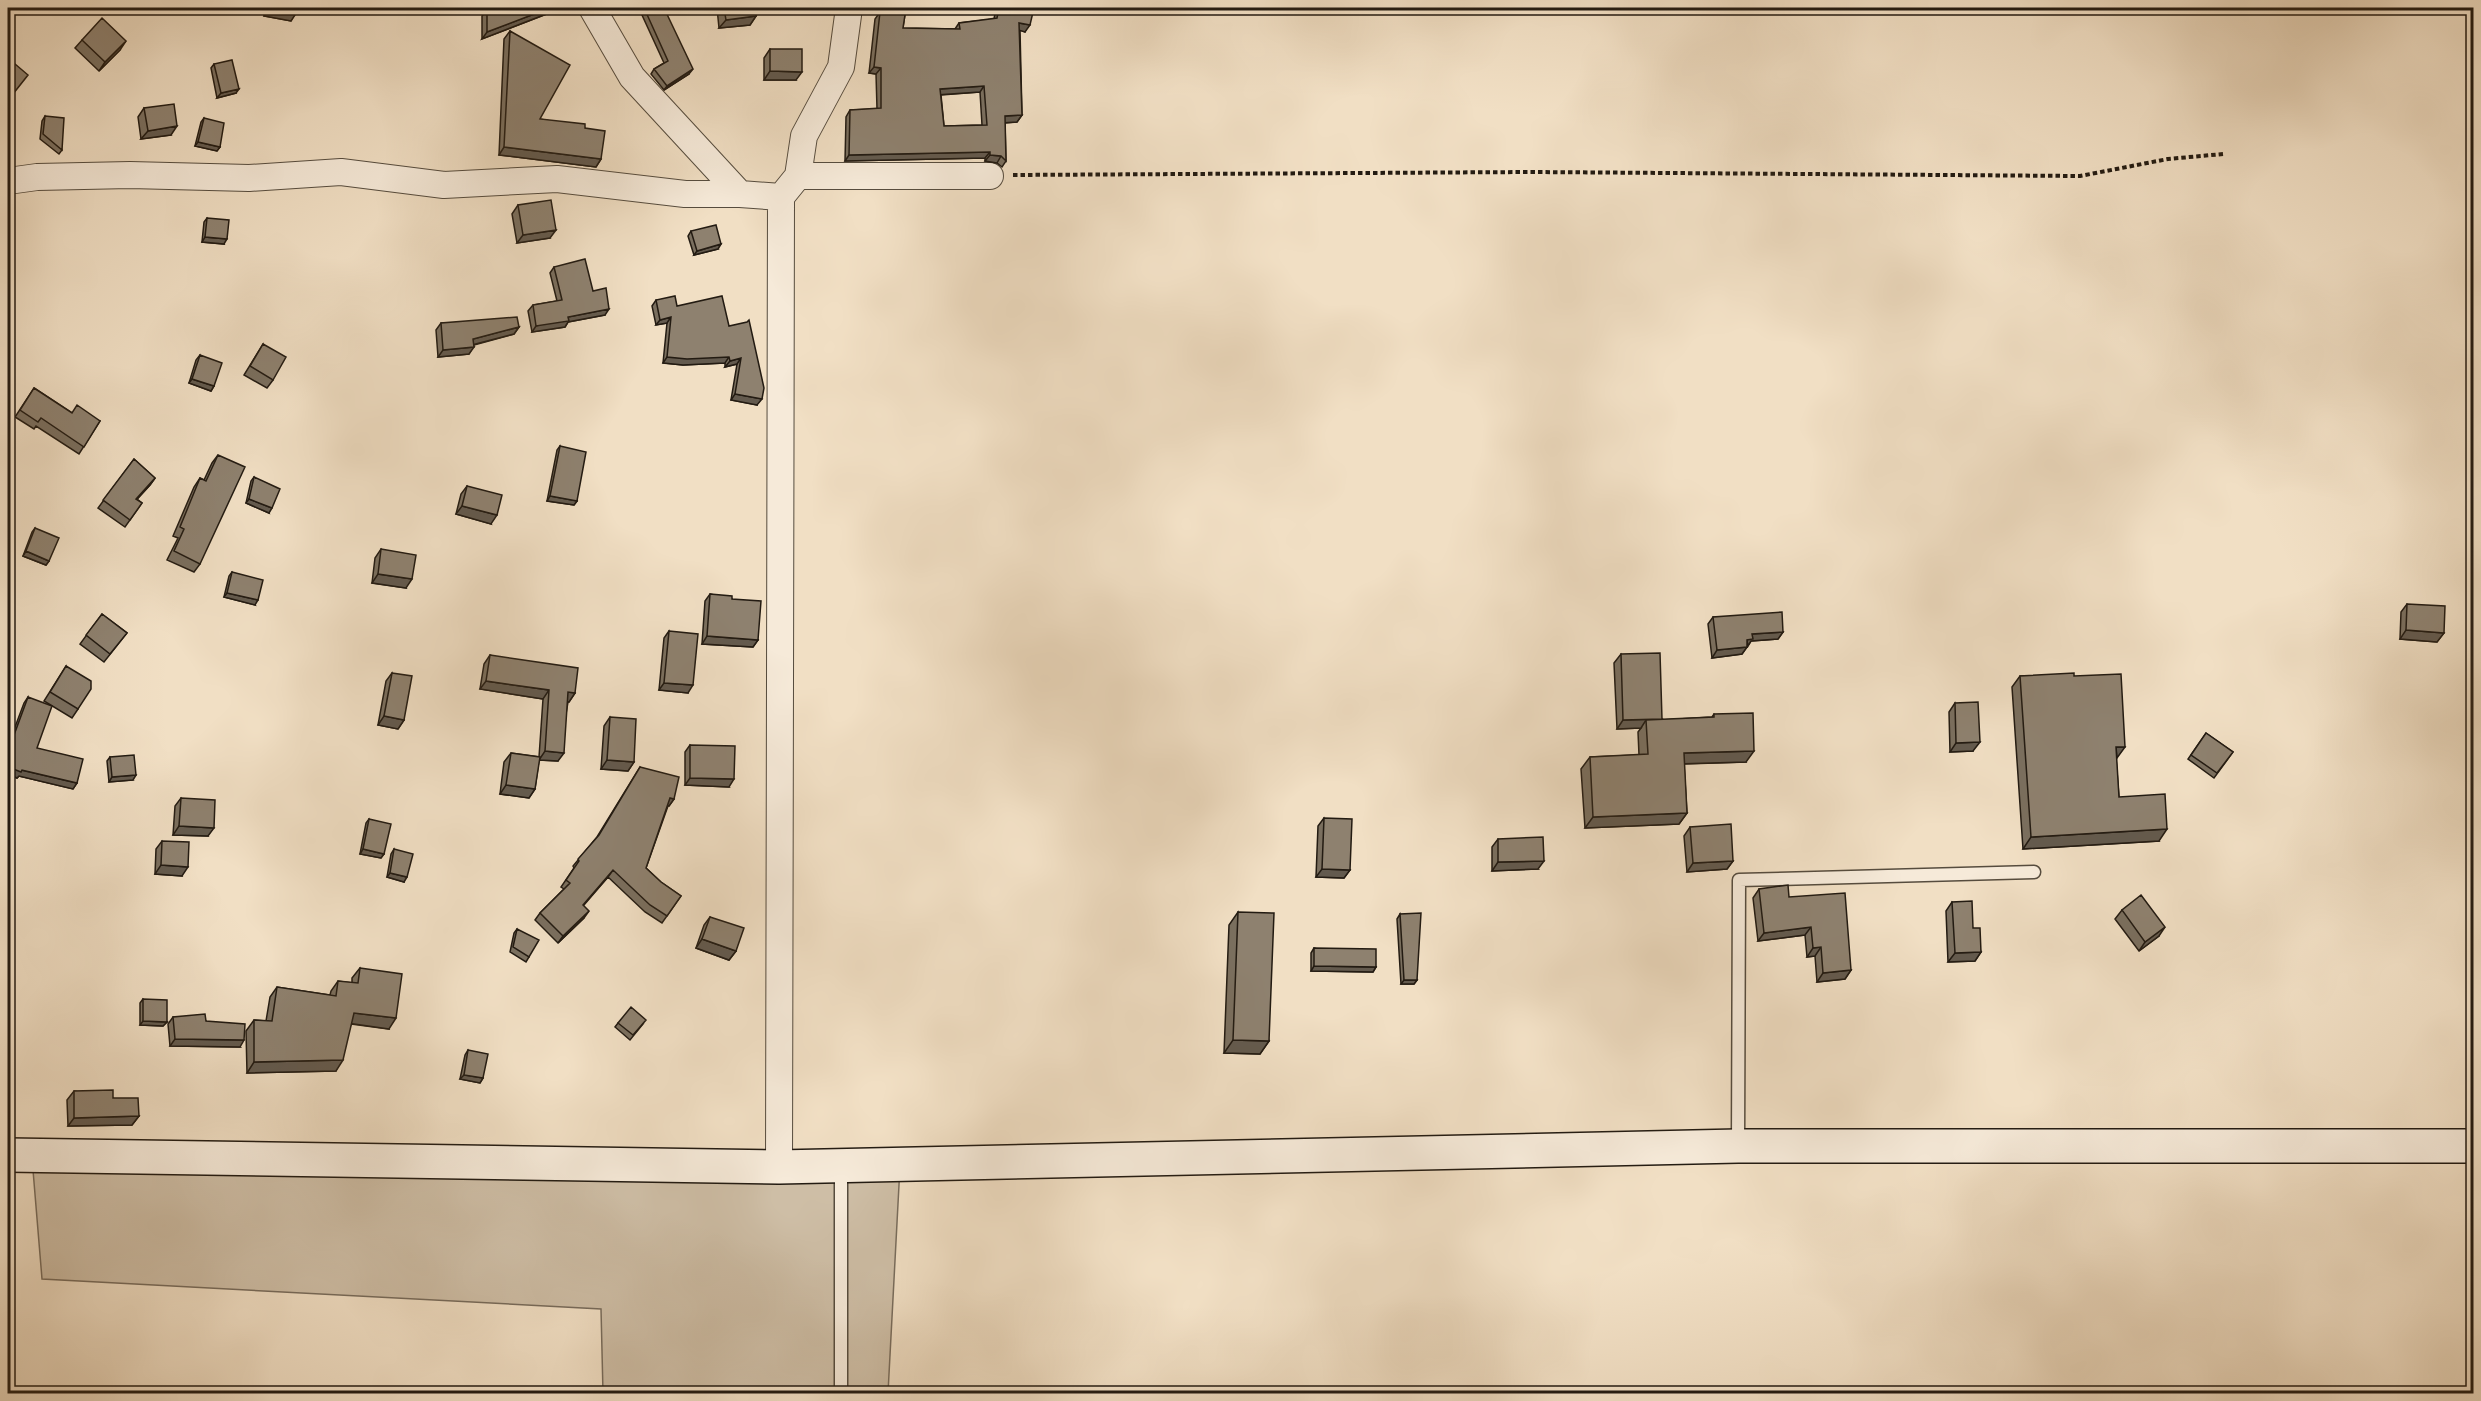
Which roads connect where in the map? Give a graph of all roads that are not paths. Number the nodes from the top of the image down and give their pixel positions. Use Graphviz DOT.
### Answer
graph roads {
  1 [pos="592,8"];
  2 [pos="849,8"];
  3 [pos="798,176"];
  4 [pos="990,176"];
  5 [pos="8,181"];
  6 [pos="740,194"];
  7 [pos="781,198"];
  8 [pos="2034,872"];
  9 [pos="1738,1146"];
  10 [pos="2474,1146"];
  11 [pos="8,1155"];
  12 [pos="779,1167"];
  13 [pos="841,1167"];
  14 [pos="841,1394"];
  1 -- 6 [label="street"];
  2 -- 3 [label="street"];
  3 -- 4 [label="street"];
  3 -- 7 [label="street"];
  5 -- 6 [label="street"];
  6 -- 7 [label="street"];
  7 -- 12 [label="street"];
  8 -- 9 [label="lane"];
  9 -- 10 [label="main road"];
  9 -- 13 [label="main road"];
  11 -- 12 [label="main road"];
  12 -- 13 [label="main road"];
  13 -- 14 [label="lane"];
}
